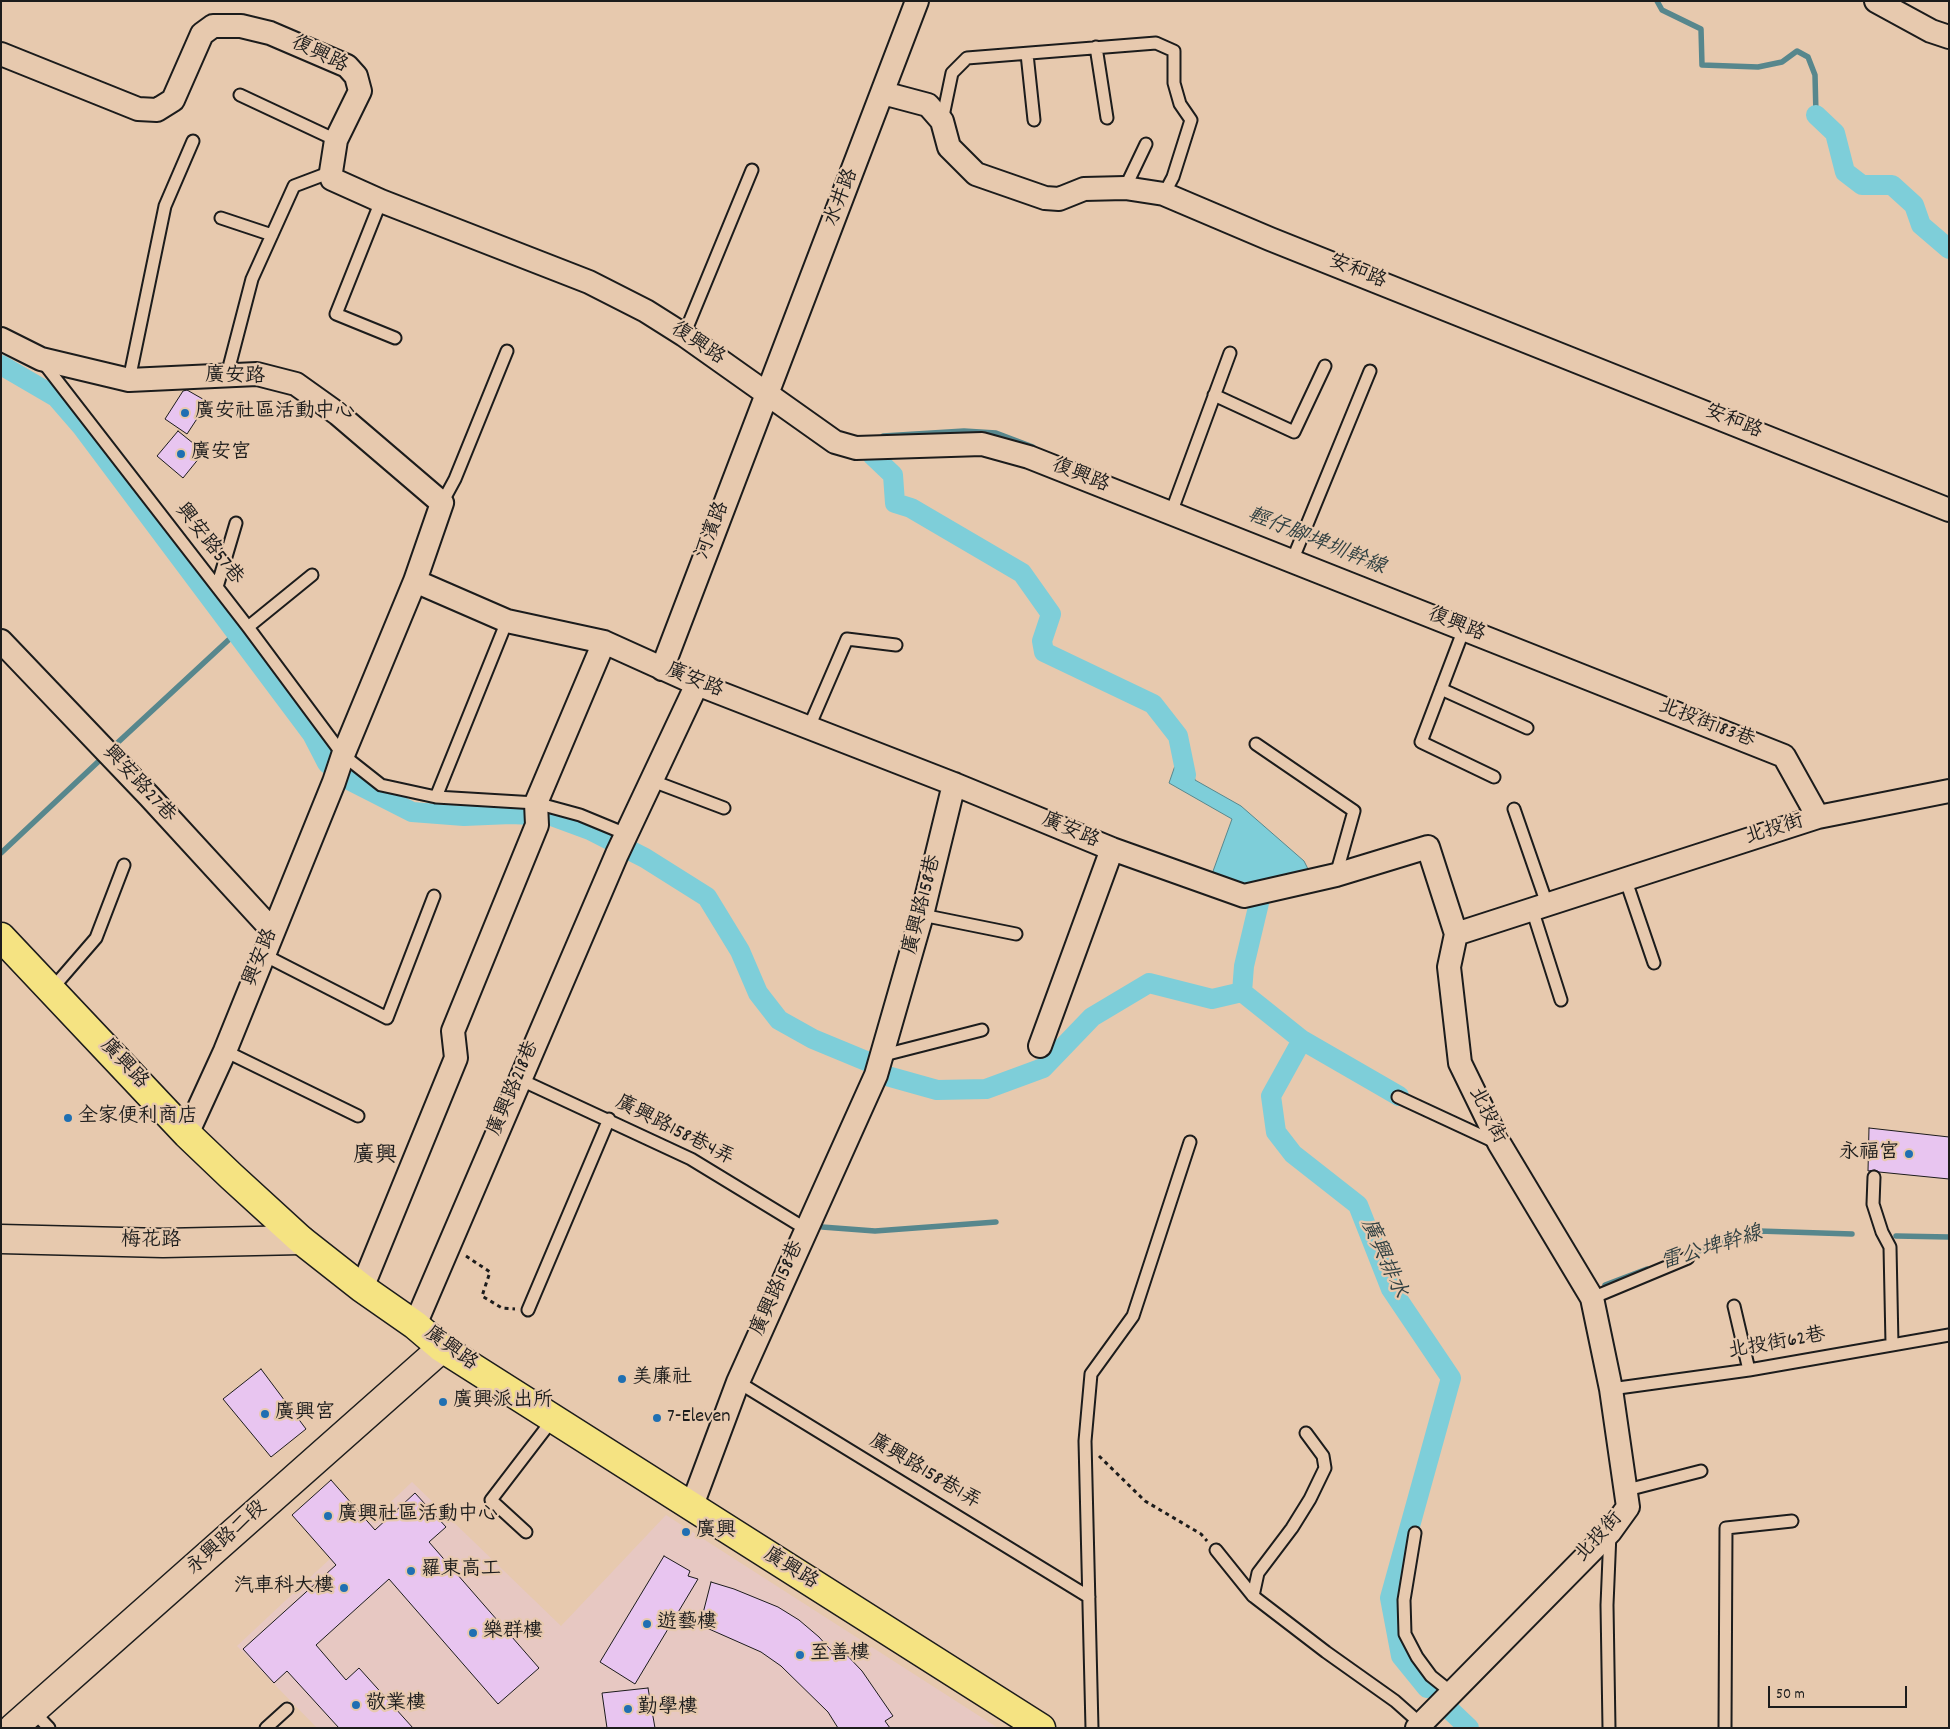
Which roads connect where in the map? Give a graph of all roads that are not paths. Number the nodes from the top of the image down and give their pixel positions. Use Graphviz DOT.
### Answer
graph roads {
  1 [pos="917,1"];
  2 [pos="1876,1"];
  3 [pos="1949,37"];
  4 [pos="1096,47"];
  5 [pos="1,54"];
  6 [pos="1027,54"];
  7 [pos="883,93"];
  8 [pos="240,95"];
  9 [pos="1107,118"];
  10 [pos="1034,120"];
  11 [pos="942,121"];
  12 [pos="336,140"];
  13 [pos="193,142"];
  14 [pos="1146,144"];
  15 [pos="752,170"];
  16 [pos="331,172"];
  17 [pos="1125,188"];
  18 [pos="1164,194"];
  19 [pos="381,201"];
  20 [pos="222,218"];
  21 [pos="272,234"];
  22 [pos="684,335"];
  23 [pos="396,338"];
  24 [pos="1,339"];
  25 [pos="507,351"];
  26 [pos="1230,353"];
  27 [pos="41,359"];
  28 [pos="1325,366"];
  29 [pos="1370,371"];
  30 [pos="227,375"];
  31 [pos="129,380"];
  32 [pos="767,394"];
  33 [pos="1214,395"];
  34 [pos="442,503"];
  35 [pos="1949,510"];
  36 [pos="1171,513"];
  37 [pos="236,523"];
  38 [pos="1292,561"];
  39 [pos="312,575"];
  40 [pos="415,581"];
  41 [pos="217,587"];
  42 [pos="507,621"];
  43 [pos="248,627"];
  44 [pos="1464,629"];
  45 [pos="1,641"];
  46 [pos="604,642"];
  47 [pos="896,645"];
  48 [pos="662,669"];
  49 [pos="1562,669"];
  50 [pos="697,684"];
  51 [pos="1441,689"];
  52 [pos="810,727"];
  53 [pos="1527,728"];
  54 [pos="1256,744"];
  55 [pos="343,755"];
  56 [pos="1494,777"];
  57 [pos="650,780"];
  58 [pos="954,784"];
  59 [pos="1949,791"];
  60 [pos="436,797"];
  61 [pos="536,803"];
  62 [pos="724,808"];
  63 [pos="1514,809"];
  64 [pos="1818,817"];
  65 [pos="626,834"];
  66 [pos="1112,849"];
  67 [pos="124,865"];
  68 [pos="1336,875"];
  69 [pos="1625,878"];
  70 [pos="434,896"];
  71 [pos="1539,906"];
  72 [pos="922,915"];
  73 [pos="273,931"];
  74 [pos="1016,934"];
  75 [pos="1456,934"];
  76 [pos="1,937"];
  77 [pos="264,955"];
  78 [pos="1654,963"];
  79 [pos="51,990"];
  80 [pos="1561,1000"];
  81 [pos="982,1030"];
  82 [pos="1040,1046"];
  83 [pos="225,1050"];
  84 [pos="880,1065"];
  85 [pos="519,1079"];
  86 [pos="1398,1097"];
  87 [pos="358,1116"];
  88 [pos="608,1119"];
  89 [pos="187,1134"];
  90 [pos="1190,1142"];
  91 [pos="1499,1144"];
  92 [pos="1874,1177"];
  93 [pos="806,1229"];
  94 [pos="1,1239"];
  95 [pos="301,1240"];
  96 [pos="1688,1258"];
  97 [pos="362,1288"];
  98 [pos="1592,1298"];
  99 [pos="1734,1306"];
  100 [pos="528,1310"];
  101 [pos="415,1325"];
  102 [pos="1949,1335"];
  103 [pos="1892,1344"];
  104 [pos="442,1348"];
  105 [pos="1749,1370"];
  106 [pos="738,1382"];
  107 [pos="1611,1389"];
  108 [pos="553,1420"];
  109 [pos="1306,1433"];
  110 [pos="1700,1471"];
  111 [pos="1627,1490"];
  112 [pos="691,1508"];
  113 [pos="1792,1521"];
  114 [pos="526,1532"];
  115 [pos="1610,1532"];
  116 [pos="1415,1533"];
  117 [pos="1216,1550"];
  118 [pos="1252,1596"];
  119 [pos="1089,1597"];
  120 [pos="1451,1692"];
  121 [pos="287,1709"];
  122 [pos="1424,1720"];
  123 [pos="32,1722"];
  124 [pos="266,1728"];
  125 [pos="1041,1728"];
  126 [pos="1092,1728"];
  127 [pos="1609,1728"];
  128 [pos="1724,1728"];
  1 -- 7 [label="street, 水井路"];
  2 -- 3 [label="street"];
  4 -- 6 [label="lane"];
  4 -- 9 [label="lane"];
  4 -- 18 [label="lane"];
  5 -- 12 [label="street, 復興路"];
  6 -- 10 [label="lane"];
  6 -- 11 [label="lane"];
  7 -- 11 [label="street"];
  7 -- 32 [label="street, 水井路"];
  8 -- 12 [label="lane"];
  11 -- 17 [label="street, 安和路"];
  12 -- 16 [label="street, 復興路"];
  13 -- 31 [label="lane"];
  14 -- 17 [label="lane"];
  15 -- 22 [label="lane"];
  16 -- 19 [label="street, 復興路"];
  16 -- 21 [label="lane"];
  17 -- 18 [label="street, 安和路"];
  18 -- 35 [label="street, 安和路"];
  19 -- 22 [label="street, 復興路"];
  19 -- 23 [label="lane"];
  20 -- 21 [label="lane"];
  21 -- 30 [label="lane"];
  22 -- 32 [label="street, 復興路"];
  24 -- 27 [label="street, 廣安路"];
  25 -- 34 [label="lane"];
  26 -- 33 [label="lane"];
  27 -- 31 [label="street, 廣安路"];
  27 -- 41 [label="lane, 興安路57巷"];
  28 -- 33 [label="lane"];
  29 -- 38 [label="lane"];
  30 -- 31 [label="street, 廣安路"];
  30 -- 34 [label="street, 廣安路"];
  32 -- 36 [label="street, 復興路"];
  32 -- 48 [label="street, 河濱路"];
  33 -- 36 [label="lane"];
  34 -- 40 [label="street"];
  36 -- 38 [label="street, 復興路"];
  37 -- 41 [label="lane"];
  38 -- 44 [label="street, 復興路"];
  39 -- 43 [label="lane"];
  40 -- 42 [label="street, 廣安路"];
  40 -- 55 [label="street"];
  41 -- 43 [label="lane, 興安路57巷"];
  42 -- 46 [label="street, 廣安路"];
  42 -- 60 [label="lane"];
  43 -- 55 [label="lane, 興安路57巷"];
  44 -- 49 [label="street, 復興路"];
  44 -- 51 [label="lane"];
  45 -- 73 [label="street, 興安路27巷"];
  46 -- 48 [label="street, 廣安路"];
  46 -- 61 [label="street"];
  47 -- 52 [label="lane"];
  48 -- 50 [label="street, 廣安路"];
  49 -- 64 [label="street, 北投街183巷"];
  50 -- 52 [label="street, 廣安路"];
  50 -- 57 [label="street"];
  51 -- 53 [label="lane"];
  51 -- 56 [label="lane"];
  52 -- 58 [label="street, 廣安路"];
  54 -- 68 [label="lane"];
  55 -- 60 [label="lane, 興安路57巷"];
  55 -- 73 [label="street, 興安路"];
  57 -- 62 [label="lane"];
  57 -- 65 [label="street"];
  58 -- 66 [label="street, 廣安路"];
  58 -- 72 [label="street, 廣興路158巷"];
  59 -- 64 [label="street, 北投街"];
  60 -- 61 [label="lane, 興安路57巷"];
  61 -- 65 [label="lane, 興安路57巷"];
  61 -- 97 [label="street"];
  63 -- 71 [label="lane"];
  64 -- 69 [label="street, 北投街"];
  65 -- 85 [label="street, 廣興路218巷"];
  66 -- 68 [label="street, 廣安路"];
  66 -- 82 [label="street"];
  67 -- 79 [label="lane"];
  68 -- 75 [label="street, 廣安路"];
  69 -- 71 [label="street, 北投街"];
  69 -- 78 [label="lane"];
  70 -- 77 [label="lane"];
  71 -- 75 [label="street, 北投街"];
  71 -- 80 [label="lane"];
  72 -- 74 [label="lane"];
  72 -- 84 [label="street, 廣興路158巷"];
  73 -- 77 [label="street, 興安路"];
  75 -- 91 [label="street, 北投街"];
  76 -- 79 [label="main road, 廣興路"];
  77 -- 83 [label="street, 興安路"];
  79 -- 89 [label="main road, 廣興路"];
  81 -- 84 [label="lane"];
  83 -- 87 [label="lane"];
  83 -- 89 [label="street, 興安路"];
  84 -- 93 [label="street, 廣興路158巷"];
  85 -- 88 [label="lane, 廣興路158巷4弄"];
  85 -- 101 [label="street, 廣興路218巷"];
  86 -- 91 [label="lane"];
  88 -- 93 [label="lane, 廣興路158巷4弄"];
  88 -- 100 [label="lane"];
  89 -- 95 [label="main road, 廣興路"];
  90 -- 119 [label="lane"];
  91 -- 98 [label="street, 北投街"];
  92 -- 103 [label="lane"];
  93 -- 106 [label="street, 廣興路158巷"];
  94 -- 95 [label="street, 梅花路"];
  95 -- 97 [label="main road, 廣興路"];
  96 -- 98 [label="lane"];
  97 -- 101 [label="main road, 廣興路"];
  98 -- 107 [label="street, 北投街"];
  99 -- 105 [label="lane"];
  101 -- 104 [label="main road, 廣興路"];
  102 -- 103 [label="lane, 北投街62巷"];
  103 -- 105 [label="lane, 北投街62巷"];
  104 -- 108 [label="main road, 廣興路"];
  104 -- 123 [label="street, 永興路二段"];
  105 -- 107 [label="lane, 北投街62巷"];
  106 -- 112 [label="street, 廣興路158巷"];
  106 -- 119 [label="lane, 廣興路158巷1弄"];
  107 -- 111 [label="street, 北投街"];
  108 -- 112 [label="main road, 廣興路"];
  108 -- 114 [label="lane"];
  109 -- 118 [label="lane"];
  110 -- 111 [label="lane"];
  111 -- 115 [label="street, 北投街"];
  112 -- 125 [label="main road, 廣興路"];
  113 -- 128 [label="lane"];
  115 -- 120 [label="street, 北投街"];
  115 -- 127 [label="lane"];
  116 -- 120 [label="lane"];
  117 -- 118 [label="lane"];
  118 -- 122 [label="lane"];
  119 -- 126 [label="lane"];
  120 -- 122 [label="street, 北投街"];
  121 -- 124 [label="lane"];
}
